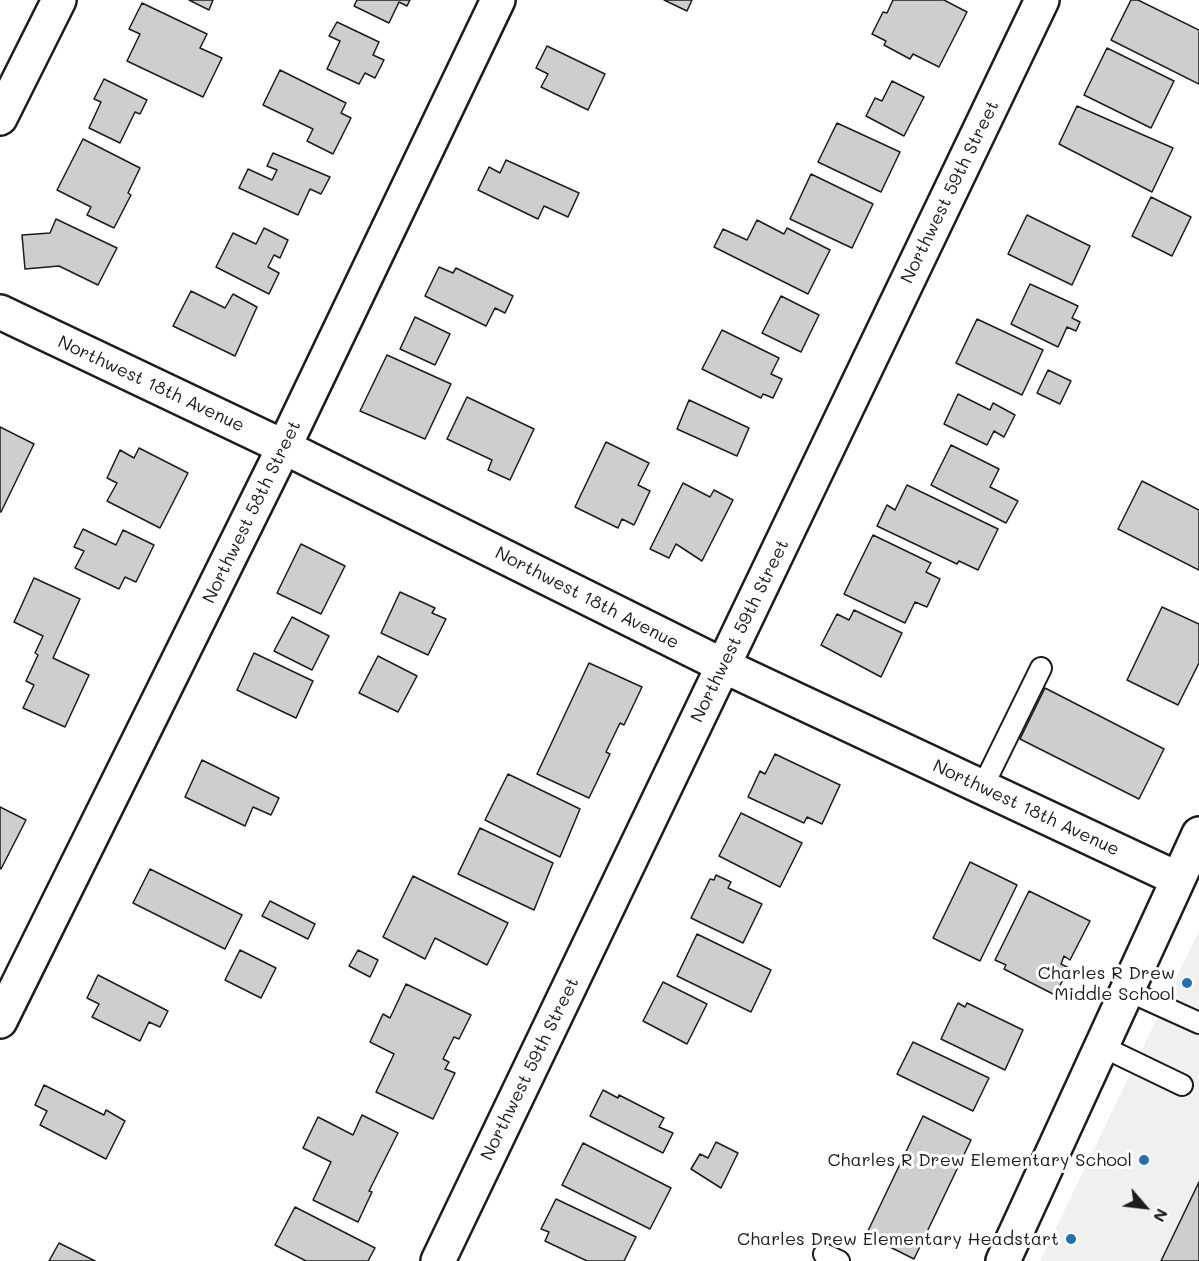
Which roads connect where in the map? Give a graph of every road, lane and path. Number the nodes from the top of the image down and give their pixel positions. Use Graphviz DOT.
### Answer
graph roads {
  1 [pos="58,0"];
  2 [pos="498,0"];
  3 [pos="1042,0"];
  4 [pos="0,118"];
  5 [pos="0,312"];
  6 [pos="284,447"];
  7 [pos="724,666"];
  8 [pos="1041,669"];
  9 [pos="982,788"];
  10 [pos="1199,834"];
  11 [pos="1178,879"];
  12 [pos="1126,990"];
  13 [pos="0,1021"];
  14 [pos="1199,1023"];
  15 [pos="1101,1046"];
  16 [pos="1182,1085"];
  17 [pos="438,1261"];
  18 [pos="1003,1261"];
  1 -- 4 [label="street"];
  2 -- 6 [label="street, Northwest 58th Street"];
  3 -- 7 [label="street, Northwest 59th Street"];
  5 -- 6 [label="street, Northwest 18th Avenue"];
  6 -- 7 [label="street, Northwest 18th Avenue"];
  6 -- 13 [label="street, Northwest 58th Street"];
  7 -- 9 [label="street, Northwest 18th Avenue"];
  7 -- 17 [label="street, Northwest 59th Street"];
  8 -- 9 [label="lane"];
  9 -- 11 [label="street, Northwest 18th Avenue"];
  10 -- 11 [label="street"];
  11 -- 12 [label="street"];
  12 -- 14 [label="lane"];
  12 -- 15 [label="street"];
  15 -- 16 [label="lane"];
  15 -- 18 [label="street"];
}
